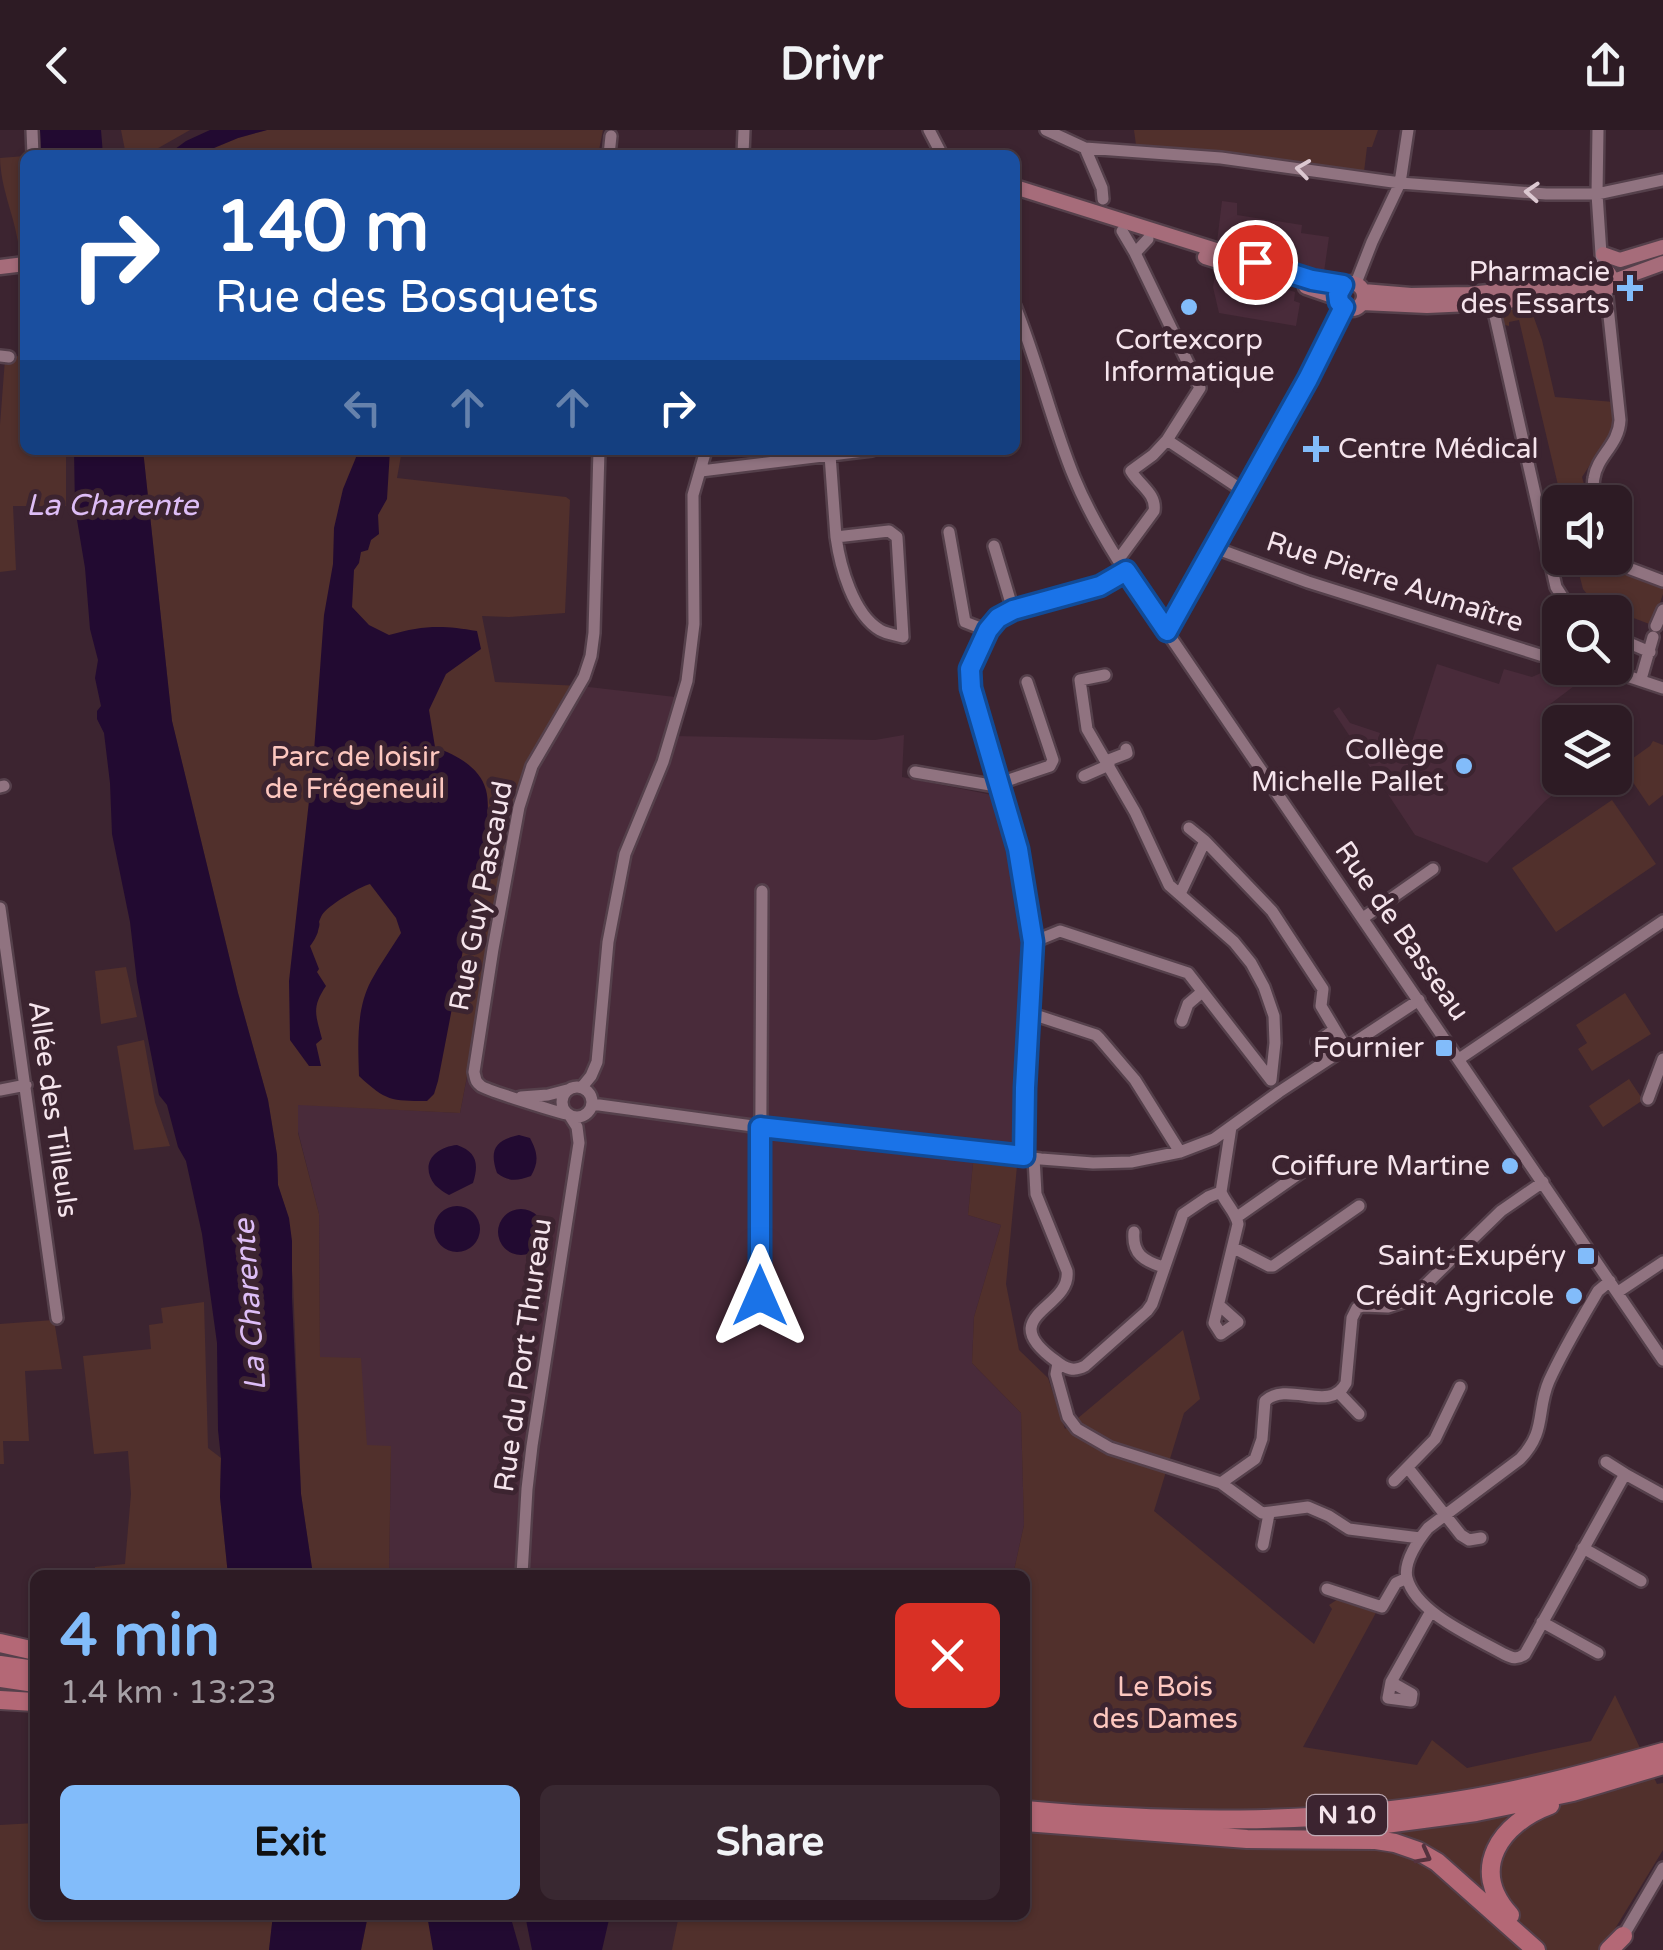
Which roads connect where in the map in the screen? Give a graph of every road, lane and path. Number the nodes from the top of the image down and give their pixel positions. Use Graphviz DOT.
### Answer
graph roads {
  1 [pos="1046,130"];
  2 [pos="1408,130"];
  3 [pos="1598,130"];
  4 [pos="611,136"];
  5 [pos="1085,148"];
  6 [pos="610,150"];
  7 [pos="1663,180"];
  8 [pos="1400,183"];
  9 [pos="1020,189"];
  10 [pos="1597,194"];
  11 [pos="1020,196"];
  12 [pos="1104,199"];
  13 [pos="1122,231"];
  14 [pos="1148,239"];
  15 [pos="1663,249"];
  16 [pos="1135,253"];
  17 [pos="1663,263"];
  18 [pos="1602,277"];
  19 [pos="1351,295"];
  20 [pos="1492,303"];
  21 [pos="1020,320"];
  22 [pos="1168,440"];
  23 [pos="599,455"];
  24 [pos="705,455"];
  25 [pos="809,455"];
  26 [pos="830,455"];
  27 [pos="700,471"];
  28 [pos="1595,485"];
  29 [pos="1245,492"];
  30 [pos="949,532"];
  31 [pos="836,537"];
  32 [pos="994,546"];
  33 [pos="1215,548"];
  34 [pos="1122,565"];
  35 [pos="1632,569"];
  36 [pos="1663,581"];
  37 [pos="1561,595"];
  38 [pos="1013,610"];
  39 [pos="1663,610"];
  40 [pos="988,630"];
  41 [pos="1167,631"];
  42 [pos="1632,644"];
  43 [pos="1650,652"];
  44 [pos="1542,655"];
  45 [pos="1105,675"];
  46 [pos="1632,676"];
  47 [pos="1641,679"];
  48 [pos="1027,682"];
  49 [pos="1663,688"];
  50 [pos="1126,749"];
  51 [pos="1109,765"];
  52 [pos="915,772"];
  53 [pos="1084,776"];
  54 [pos="1001,785"];
  55 [pos="1189,828"];
  56 [pos="1205,841"];
  57 [pos="1433,869"];
  58 [pos="762,891"];
  59 [pos="1180,894"];
  60 [pos="0,908"];
  61 [pos="1363,918"];
  62 [pos="1661,928"];
  63 [pos="1033,942"];
  64 [pos="1202,992"];
  65 [pos="1419,1000"];
  66 [pos="1029,1013"];
  67 [pos="15,1017"];
  68 [pos="0,1020"];
  69 [pos="1182,1020"];
  70 [pos="1334,1030"];
  71 [pos="1346,1048"];
  72 [pos="1460,1059"];
  73 [pos="1663,1059"];
  74 [pos="1328,1060"];
  75 [pos="1271,1080"];
  76 [pos="26,1085"];
  77 [pos="575,1088"];
  78 [pos="0,1090"];
  79 [pos="1279,1092"];
  80 [pos="517,1098"];
  81 [pos="1648,1099"];
  82 [pos="590,1109"];
  83 [pos="568,1115"];
  84 [pos="760,1127"];
  85 [pos="1231,1127"];
  86 [pos="579,1143"];
  87 [pos="1180,1152"];
  88 [pos="1029,1157"];
  89 [pos="1320,1159"];
  90 [pos="1543,1182"];
  91 [pos="1221,1192"];
  92 [pos="1359,1206"];
  93 [pos="1237,1217"];
  94 [pos="1134,1232"];
  95 [pos="1234,1248"];
  96 [pos="1663,1262"];
  97 [pos="1163,1267"];
  98 [pos="1610,1281"];
  99 [pos="1618,1292"];
  100 [pos="760,1296"];
  101 [pos="1219,1305"];
  102 [pos="57,1318"];
  103 [pos="1663,1360"];
  104 [pos="1058,1363"];
  105 [pos="1460,1387"];
  106 [pos="1339,1393"];
  107 [pos="1359,1414"];
  108 [pos="1606,1462"];
  109 [pos="1408,1468"];
  110 [pos="1625,1474"];
  111 [pos="1394,1482"];
  112 [pos="1221,1483"];
  113 [pos="1663,1494"];
  114 [pos="1268,1514"];
  115 [pos="1446,1514"];
  116 [pos="1420,1538"];
  117 [pos="1481,1538"];
  118 [pos="1262,1545"];
  119 [pos="1584,1548"];
  120 [pos="522,1570"];
  121 [pos="1407,1578"];
  122 [pos="1641,1581"];
  123 [pos="1327,1589"];
  124 [pos="1430,1612"];
  125 [pos="1542,1622"];
  126 [pos="0,1643"];
  127 [pos="30,1650"];
  128 [pos="1598,1653"];
  129 [pos="0,1665"];
  130 [pos="30,1669"];
  131 [pos="0,1678"];
  132 [pos="30,1682"];
  133 [pos="1390,1682"];
  134 [pos="0,1700"];
  135 [pos="30,1702"];
  136 [pos="1663,1743"];
  137 [pos="1660,1761"];
  138 [pos="1030,1810"];
  139 [pos="1360,1814"];
  140 [pos="1030,1822"];
  141 [pos="1190,1834"];
  142 [pos="1663,1868"];
  143 [pos="1615,1945"];
  144 [pos="1536,1950"];
  145 [pos="1546,1950"];
  1 -- 5 [label="street"];
  2 -- 8 [label="street"];
  3 -- 10 [label="street"];
  4 -- 6 [label="street"];
  8 -- 5 [label="street, one-way"];
  5 -- 12 [label="street"];
  7 -- 10 [label="street"];
  10 -- 8 [label="street, one-way"];
  8 -- 19 [label="street"];
  9 -- 19 [label="main road"];
  10 -- 18 [label="street"];
  11 -- 13 [label="main road"];
  13 -- 14 [label="main road"];
  13 -- 16 [label="street"];
  14 -- 16 [label="street"];
  14 -- 19 [label="main road"];
  15 -- 18 [label="main road"];
  16 -- 22 [label="street"];
  17 -- 18 [label="main road"];
  18 -- 19 [label="main road"];
  18 -- 20 [label="main road"];
  18 -- 28 [label="street"];
  19 -- 20 [label="main road"];
  19 -- 29 [label="street"];
  20 -- 37 [label="street"];
  21 -- 34 [label="street, Rue de Basseau"];
  22 -- 29 [label="street"];
  22 -- 34 [label="street"];
  23 -- 80 [label="street, Rue Guy Pascaud"];
  24 -- 27 [label="street"];
  25 -- 27 [label="street"];
  26 -- 31 [label="street"];
  27 -- 77 [label="street"];
  29 -- 33 [label="street"];
  30 -- 40 [label="street"];
  31 -- 31 [label="street"];
  32 -- 38 [label="street"];
  33 -- 41 [label="street"];
  33 -- 44 [label="street, Rue Pierre Aumaître"];
  34 -- 38 [label="street"];
  34 -- 41 [label="street, Rue de Basseau"];
  35 -- 36 [label="street"];
  38 -- 40 [label="street"];
  39 -- 43 [label="street"];
  40 -- 54 [label="street"];
  41 -- 61 [label="street, Rue de Basseau"];
  42 -- 43 [label="street"];
  43 -- 47 [label="street"];
  45 -- 51 [label="street"];
  46 -- 47 [label="street"];
  47 -- 49 [label="street"];
  48 -- 54 [label="street"];
  50 -- 51 [label="street"];
  51 -- 53 [label="street"];
  51 -- 59 [label="street"];
  52 -- 54 [label="street"];
  54 -- 63 [label="street"];
  55 -- 56 [label="street"];
  56 -- 59 [label="street"];
  56 -- 70 [label="street"];
  57 -- 61 [label="street"];
  58 -- 84 [label="street"];
  59 -- 75 [label="street"];
  60 -- 67 [label="street, Allée des Tilleuls"];
  61 -- 65 [label="street, Rue de Basseau"];
  62 -- 72 [label="street"];
  63 -- 64 [label="street"];
  63 -- 66 [label="street"];
  64 -- 69 [label="street"];
  64 -- 75 [label="street"];
  65 -- 71 [label="street"];
  65 -- 72 [label="street, Rue de Basseau"];
  66 -- 87 [label="street"];
  66 -- 88 [label="street"];
  67 -- 68 [label="street"];
  67 -- 76 [label="street, Allée des Tilleuls"];
  70 -- 71 [label="street"];
  70 -- 74 [label="street"];
  71 -- 74 [label="street"];
  72 -- 90 [label="street, Rue de Basseau"];
  73 -- 81 [label="street"];
  74 -- 79 [label="street"];
  75 -- 79 [label="street"];
  76 -- 78 [label="street"];
  76 -- 102 [label="street, Allée des Tilleuls"];
  77 -- 80 [label="street"];
  77 -- 82 [label="street"];
  77 -- 83 [label="street"];
  79 -- 85 [label="street"];
  80 -- 83 [label="street, Rue Guy Pascaud"];
  82 -- 83 [label="street"];
  82 -- 84 [label="street"];
  82 -- 86 [label="street, Rue du Port Thureau"];
  83 -- 86 [label="street, Rue du Port Thureau"];
  84 -- 88 [label="street"];
  84 -- 100 [label="street"];
  85 -- 87 [label="street"];
  85 -- 91 [label="street"];
  86 -- 120 [label="street, Rue du Port Thureau"];
  87 -- 88 [label="street"];
  88 -- 104 [label="street"];
  89 -- 93 [label="street"];
  90 -- 98 [label="street, Rue de Basseau"];
  90 -- 106 [label="street"];
  91 -- 93 [label="street"];
  91 -- 97 [label="street"];
  92 -- 95 [label="street"];
  93 -- 95 [label="street"];
  94 -- 97 [label="street"];
  95 -- 101 [label="street"];
  96 -- 99 [label="street"];
  97 -- 104 [label="street"];
  98 -- 99 [label="street, Rue de Basseau"];
  98 -- 115 [label="street"];
  99 -- 103 [label="street, Rue de Basseau"];
  104 -- 112 [label="street"];
  105 -- 109 [label="street"];
  106 -- 107 [label="street"];
  106 -- 112 [label="street"];
  108 -- 110 [label="street"];
  109 -- 111 [label="street"];
  109 -- 115 [label="street"];
  110 -- 113 [label="street"];
  110 -- 119 [label="street"];
  112 -- 114 [label="street"];
  114 -- 116 [label="street"];
  114 -- 118 [label="street"];
  115 -- 116 [label="street"];
  115 -- 117 [label="street"];
  116 -- 121 [label="street"];
  119 -- 122 [label="street"];
  119 -- 125 [label="street"];
  121 -- 123 [label="street"];
  121 -- 124 [label="street"];
  124 -- 125 [label="street"];
  124 -- 133 [label="street"];
  125 -- 128 [label="street"];
  126 -- 127 [label="highway"];
  129 -- 130 [label="highway"];
  131 -- 132 [label="highway"];
  134 -- 135 [label="highway"];
  136 -- 139 [label="highway"];
  137 -- 139 [label="highway, N 10"];
  137 -- 141 [label="highway, N 10"];
  137 -- 145 [label="highway"];
  138 -- 139 [label="highway, N 10"];
  140 -- 141 [label="highway, N 10"];
  141 -- 144 [label="highway, one-way"];
  142 -- 143 [label="street"];
}
